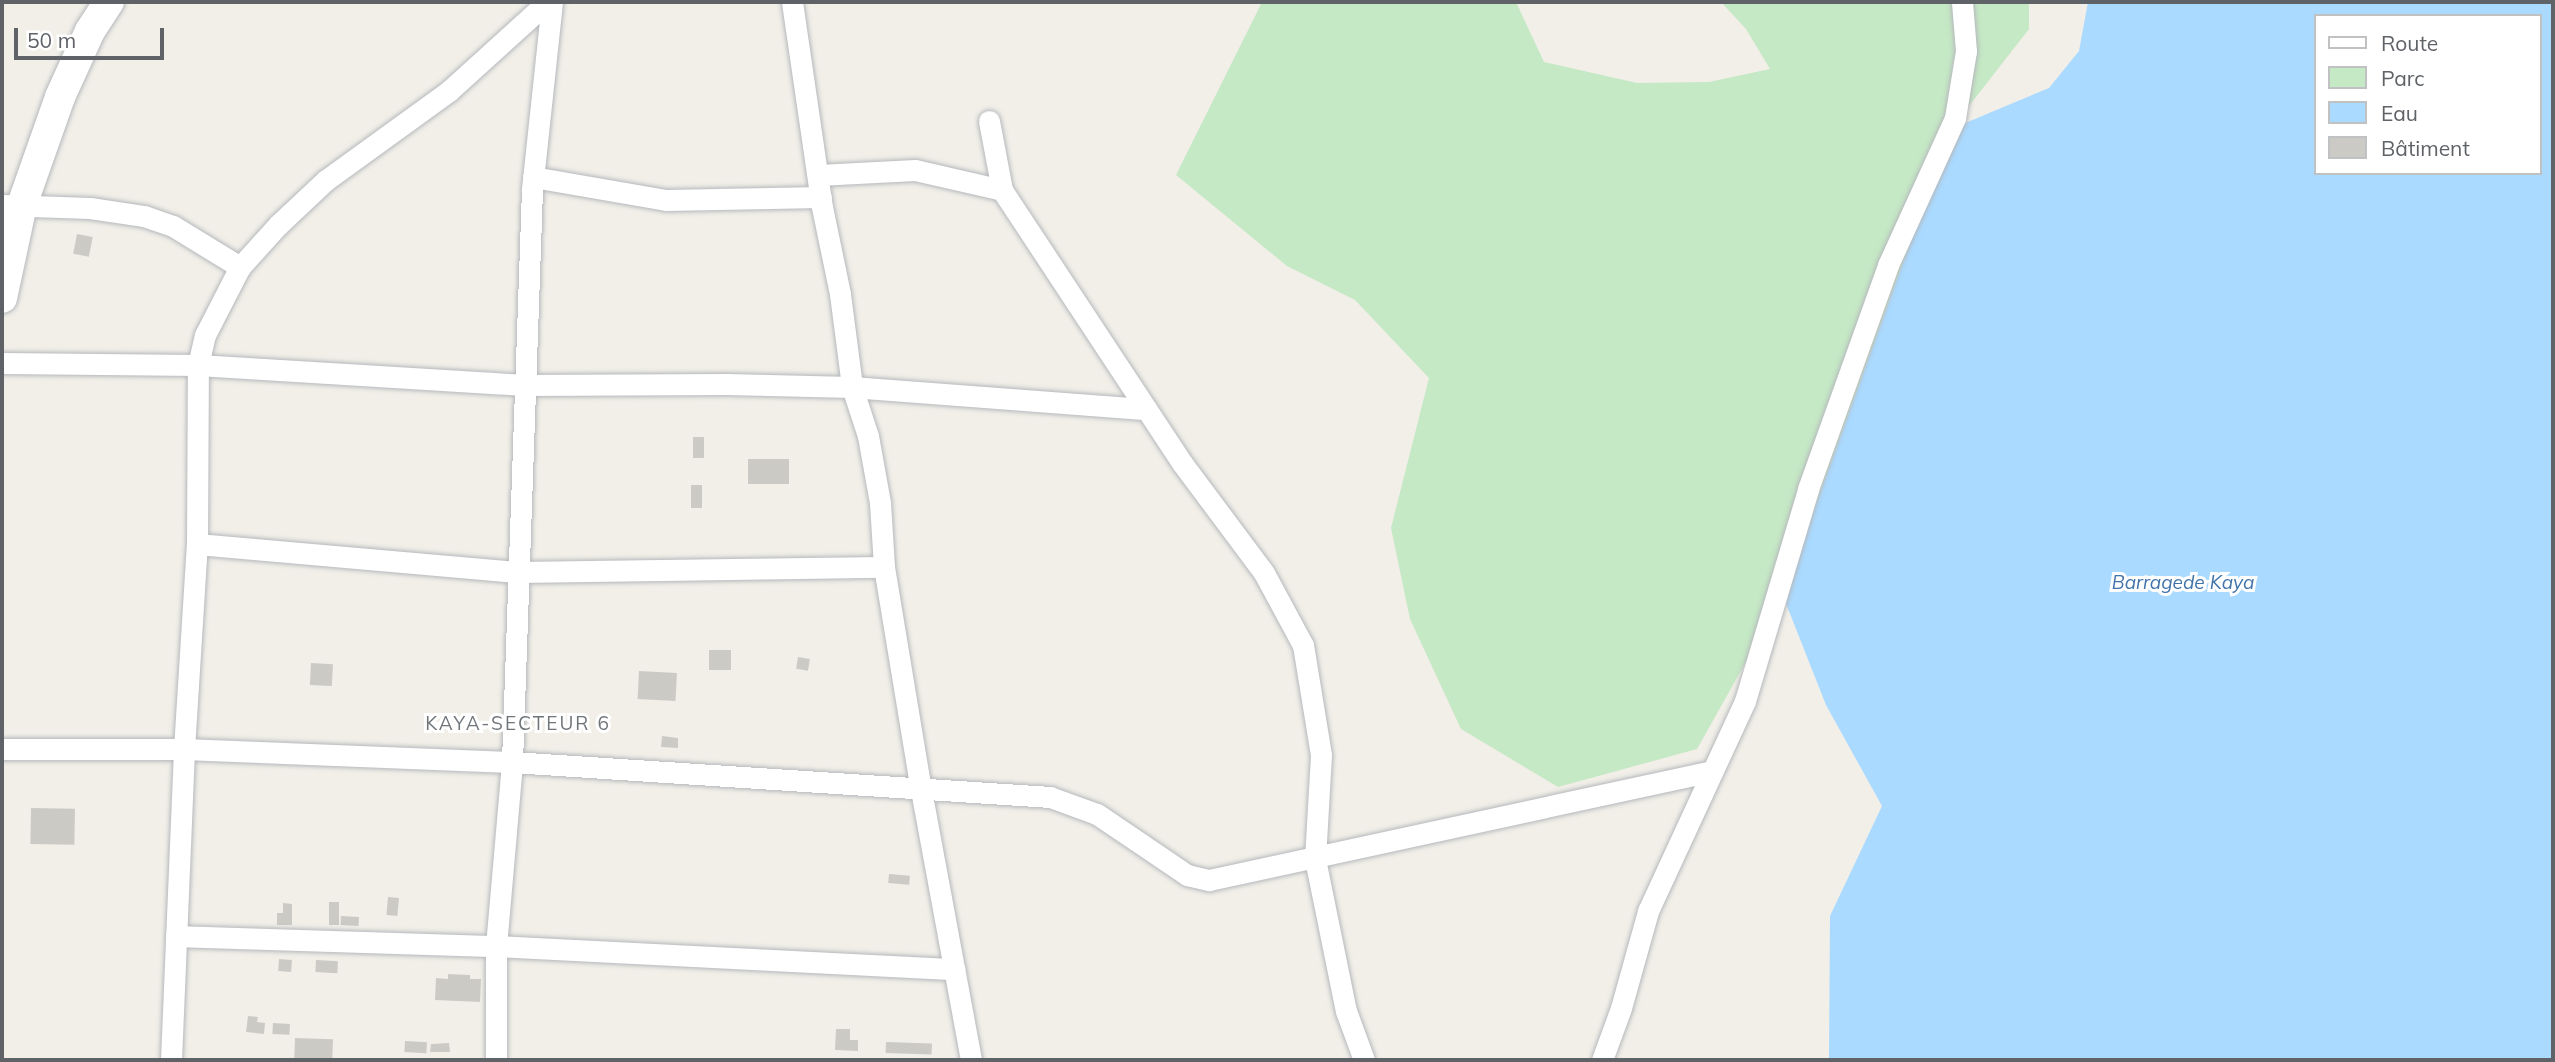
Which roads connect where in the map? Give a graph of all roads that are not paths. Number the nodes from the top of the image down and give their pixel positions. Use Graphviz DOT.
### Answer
graph roads {
  1 [pos="109,2"];
  2 [pos="547,2"];
  3 [pos="552,2"];
  4 [pos="792,2"];
  5 [pos="1962,2"];
  6 [pos="989,121"];
  7 [pos="818,174"];
  8 [pos="533,177"];
  9 [pos="1002,190"];
  10 [pos="821,197"];
  11 [pos="12,205"];
  12 [pos="240,267"];
  13 [pos="2,298"];
  14 [pos="2,363"];
  15 [pos="198,365"];
  16 [pos="525,385"];
  17 [pos="852,387"];
  18 [pos="1146,410"];
  19 [pos="197,544"];
  20 [pos="884,567"];
  21 [pos="517,572"];
  22 [pos="2,749"];
  23 [pos="184,749"];
  24 [pos="512,762"];
  25 [pos="1712,771"];
  26 [pos="920,790"];
  27 [pos="1315,859"];
  28 [pos="176,936"];
  29 [pos="496,946"];
  30 [pos="954,970"];
  31 [pos="171,1060"];
  32 [pos="496,1060"];
  33 [pos="971,1060"];
  34 [pos="1364,1060"];
  35 [pos="1602,1060"];
  1 -- 11 [label="main road"];
  2 -- 12 [label="street"];
  3 -- 8 [label="street"];
  4 -- 7 [label="street"];
  5 -- 25 [label="street"];
  6 -- 9 [label="street"];
  7 -- 9 [label="street"];
  7 -- 10 [label="street"];
  8 -- 10 [label="street"];
  8 -- 16 [label="street"];
  9 -- 18 [label="street"];
  10 -- 17 [label="street"];
  11 -- 12 [label="street"];
  11 -- 13 [label="main road"];
  12 -- 15 [label="street"];
  14 -- 15 [label="street"];
  15 -- 16 [label="street"];
  15 -- 19 [label="street"];
  16 -- 17 [label="street"];
  16 -- 21 [label="street"];
  17 -- 18 [label="street"];
  17 -- 20 [label="street"];
  18 -- 27 [label="street"];
  19 -- 21 [label="street"];
  19 -- 23 [label="street"];
  20 -- 21 [label="street"];
  20 -- 26 [label="street"];
  21 -- 24 [label="street"];
  22 -- 23 [label="street"];
  23 -- 24 [label="street"];
  23 -- 28 [label="street"];
  24 -- 26 [label="street"];
  24 -- 29 [label="street"];
  25 -- 27 [label="street"];
  25 -- 35 [label="street"];
  26 -- 27 [label="street"];
  26 -- 30 [label="street"];
  27 -- 34 [label="street"];
  28 -- 29 [label="street"];
  28 -- 31 [label="street"];
  29 -- 30 [label="street"];
  29 -- 32 [label="street"];
  30 -- 33 [label="street"];
}
